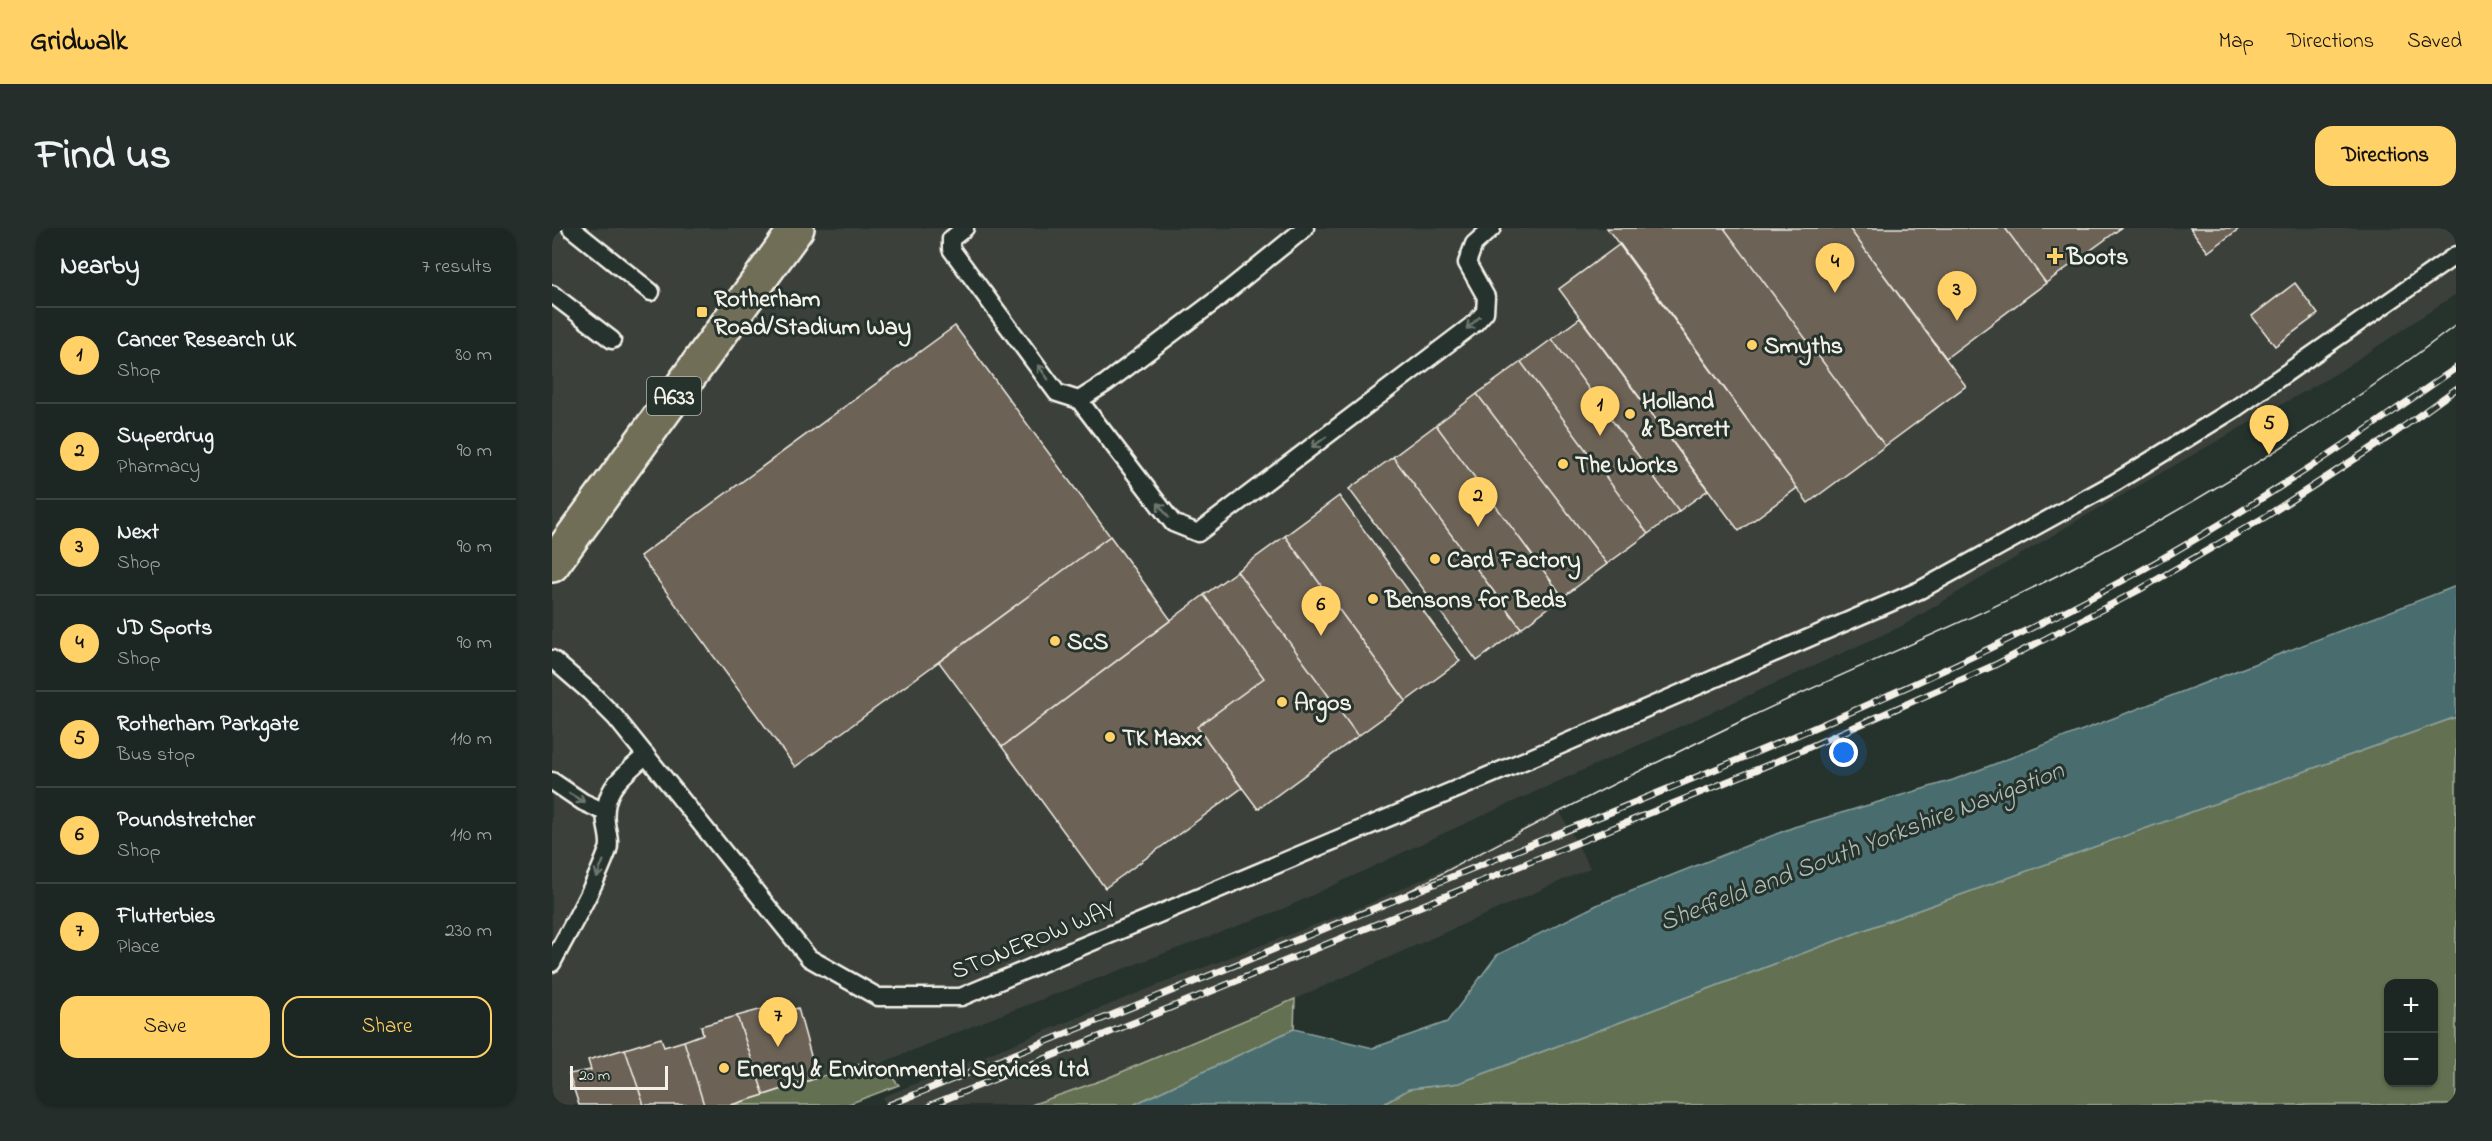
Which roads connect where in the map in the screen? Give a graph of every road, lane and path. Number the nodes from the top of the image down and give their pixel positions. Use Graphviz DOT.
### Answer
graph roads {
  1 [pos="571,228"];
  2 [pos="797,228"];
  3 [pos="965,228"];
  4 [pos="1305,228"];
  5 [pos="1492,228"];
  6 [pos="2456,255"];
  7 [pos="651,291"];
  8 [pos="552,294"];
  9 [pos="612,340"];
  10 [pos="1079,400"];
  11 [pos="552,565"];
  12 [pos="552,659"];
  13 [pos="646,755"];
  14 [pos="552,781"];
  15 [pos="605,812"];
  16 [pos="552,963"];
  1 -- 7 [label="lane"];
  2 -- 11 [label="main road, A633"];
  10 -- 3 [label="lane, one-way"];
  4 -- 10 [label="lane"];
  5 -- 10 [label="lane, one-way"];
  6 -- 13 [label="lane, STONEROW WAY"];
  8 -- 9 [label="lane"];
  12 -- 13 [label="lane, STONEROW WAY"];
  13 -- 15 [label="lane"];
  14 -- 15 [label="lane, one-way"];
  15 -- 16 [label="lane, one-way"];
}
